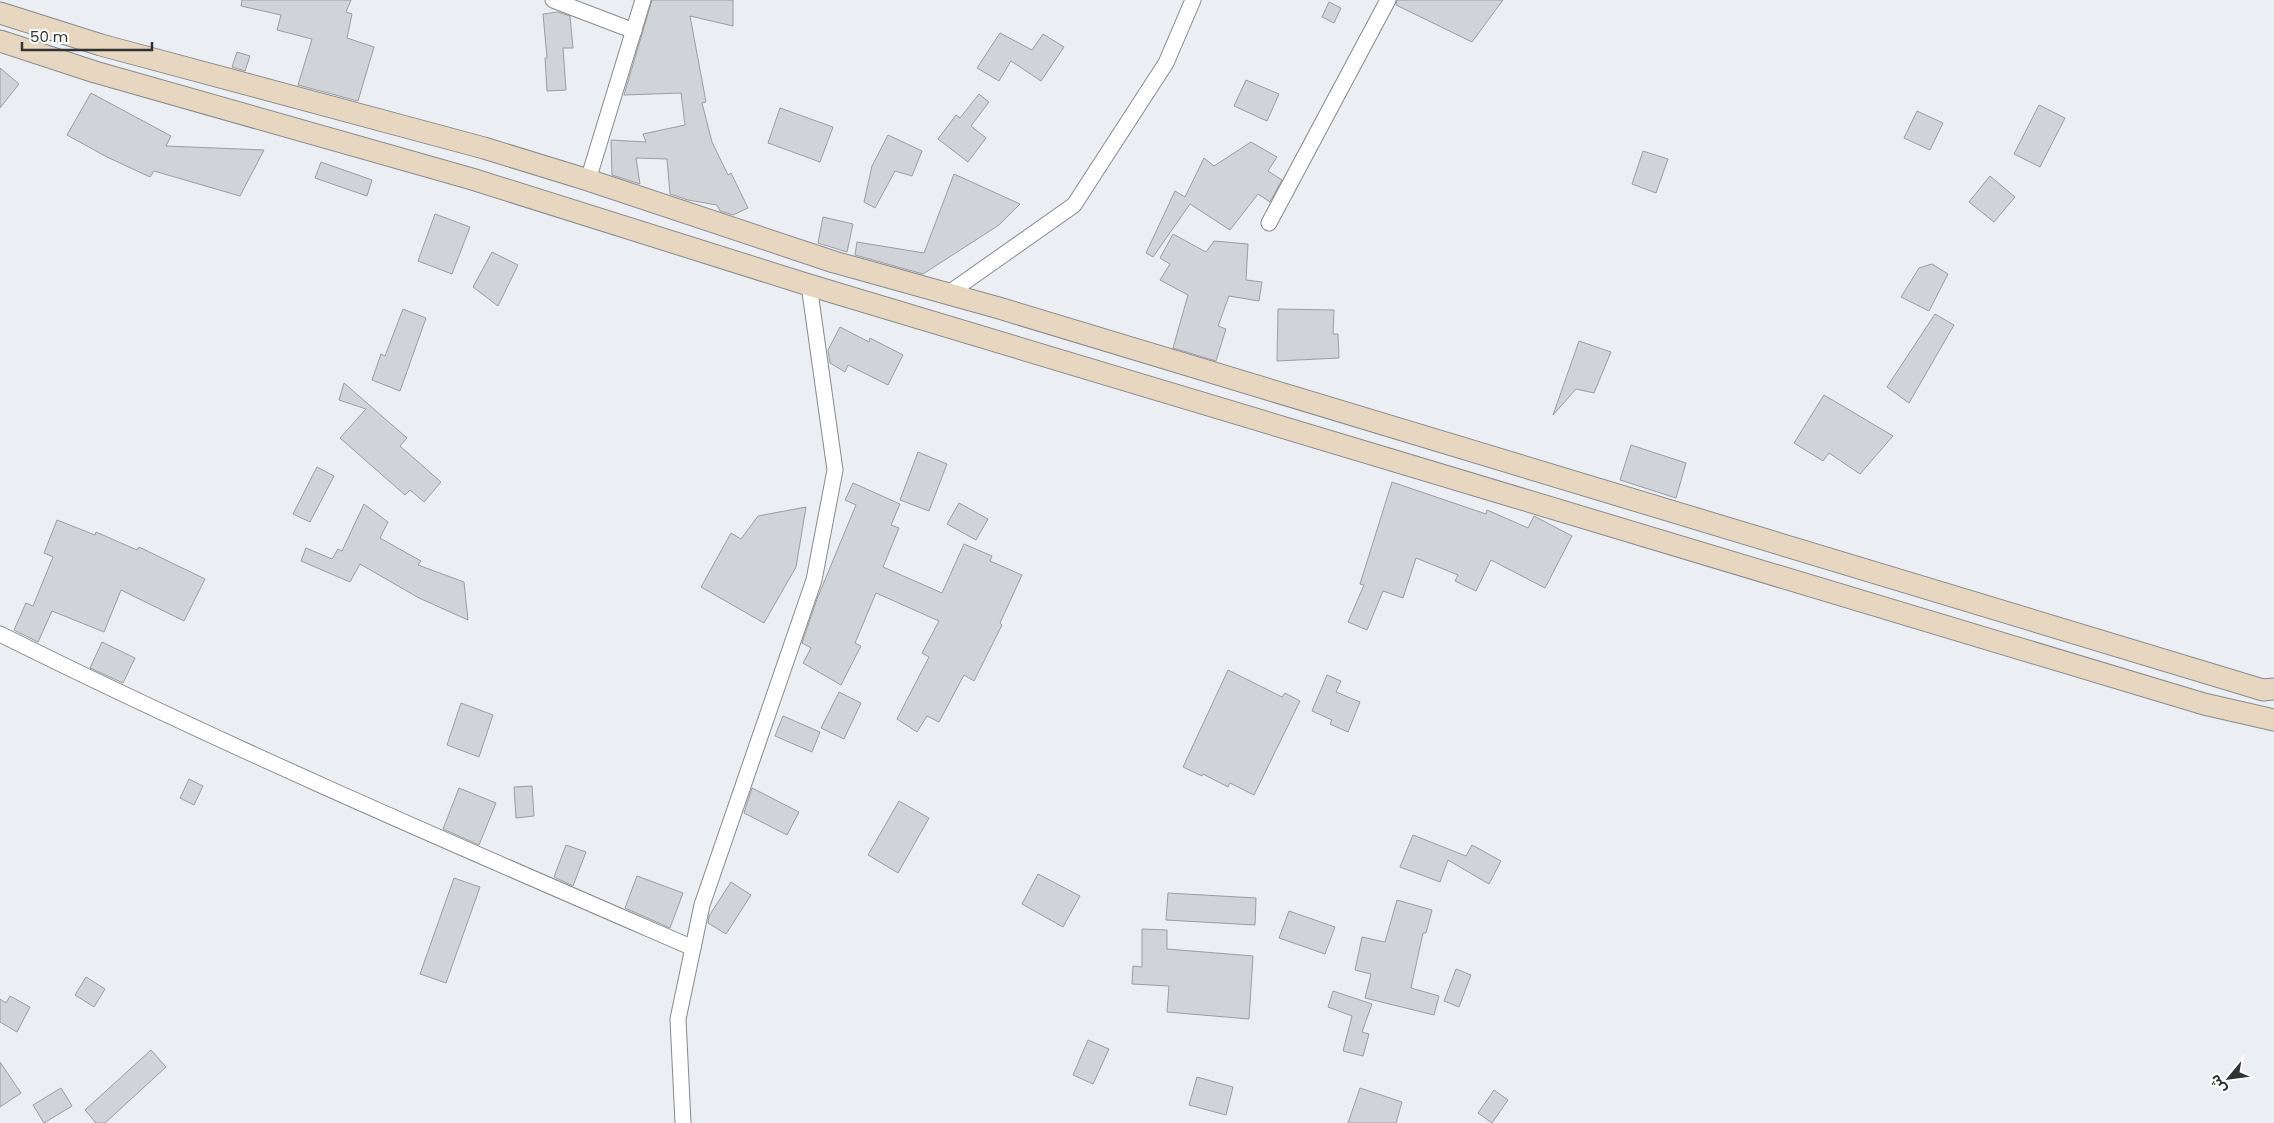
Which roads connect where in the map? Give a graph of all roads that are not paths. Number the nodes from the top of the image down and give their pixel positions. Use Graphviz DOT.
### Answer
graph roads {
  1 [pos="553,0"];
  2 [pos="643,0"];
  3 [pos="1193,0"];
  4 [pos="1388,0"];
  5 [pos="0,13"];
  6 [pos="634,31"];
  7 [pos="0,41"];
  8 [pos="101,45"];
  9 [pos="95,72"];
  10 [pos="484,148"];
  11 [pos="472,180"];
  12 [pos="588,180"];
  13 [pos="1269,223"];
  14 [pos="809,285"];
  15 [pos="948,293"];
  16 [pos="999,308"];
  17 [pos="992,340"];
  18 [pos="0,634"];
  19 [pos="2274,690"];
  20 [pos="2274,720"];
  21 [pos="693,948"];
  22 [pos="683,1123"];
  1 -- 6 [label="street"];
  2 -- 6 [label="street"];
  3 -- 15 [label="street"];
  4 -- 13 [label="street"];
  5 -- 8 [label="main road"];
  6 -- 12 [label="street"];
  7 -- 9 [label="main road"];
  8 -- 9 [label="main road"];
  8 -- 10 [label="main road"];
  9 -- 11 [label="main road"];
  10 -- 11 [label="main road"];
  10 -- 12 [label="main road"];
  11 -- 14 [label="main road"];
  12 -- 15 [label="main road"];
  14 -- 17 [label="main road"];
  14 -- 21 [label="street"];
  15 -- 16 [label="main road"];
  16 -- 17 [label="main road"];
  16 -- 19 [label="main road"];
  17 -- 20 [label="main road"];
  18 -- 21 [label="street"];
  21 -- 22 [label="street"];
}
